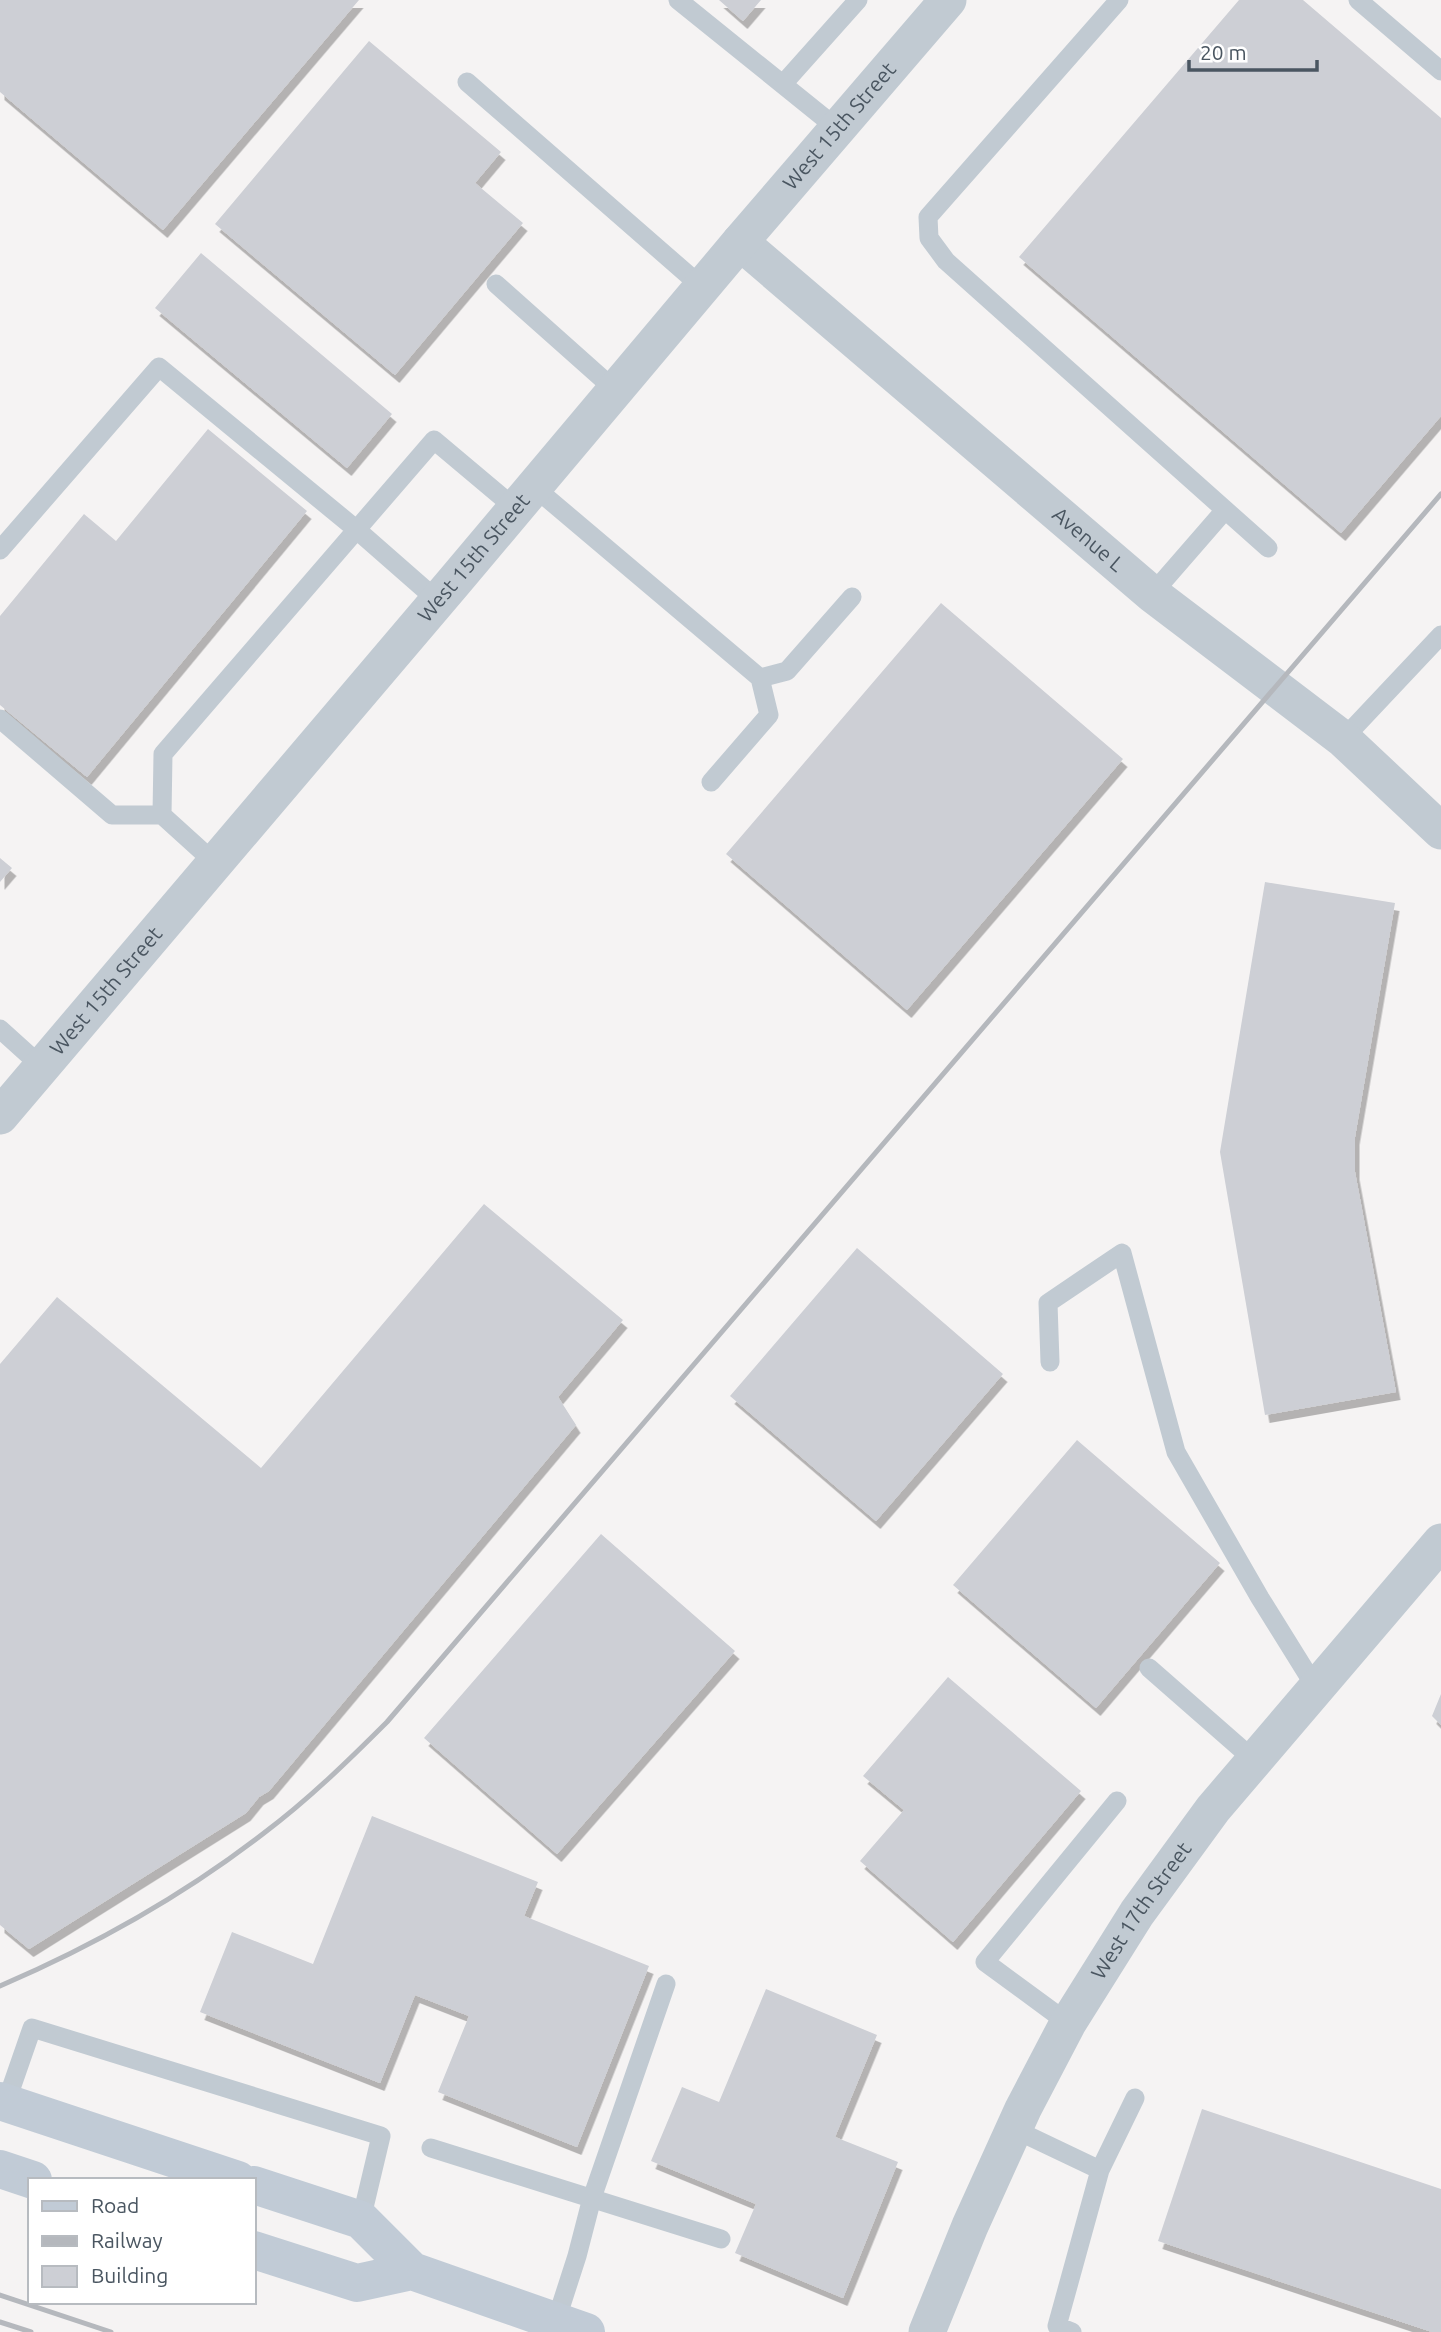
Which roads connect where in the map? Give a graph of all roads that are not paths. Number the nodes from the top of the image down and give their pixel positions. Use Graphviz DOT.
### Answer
graph roads {
  1 [pos="678,0"];
  2 [pos="858,0"];
  3 [pos="1119,0"];
  4 [pos="1358,0"];
  5 [pos="943,2"];
  6 [pos="1441,71"];
  7 [pos="467,82"];
  8 [pos="783,85"];
  9 [pos="838,129"];
  10 [pos="740,242"];
  11 [pos="496,284"];
  12 [pos="702,287"];
  13 [pos="615,390"];
  14 [pos="525,498"];
  15 [pos="1225,510"];
  16 [pos="357,530"];
  17 [pos="1268,548"];
  18 [pos="0,550"];
  19 [pos="1152,594"];
  20 [pos="852,597"];
  21 [pos="438,601"];
  22 [pos="1441,635"];
  23 [pos="760,678"];
  24 [pos="0,719"];
  25 [pos="1343,739"];
  26 [pos="711,782"];
  27 [pos="162,816"];
  28 [pos="1441,831"];
  29 [pos="215,863"];
  30 [pos="0,1029"];
  31 [pos="41,1066"];
  32 [pos="0,1116"];
  33 [pos="1050,1362"];
  34 [pos="1441,1542"];
  35 [pos="1149,1668"];
  36 [pos="1316,1688"];
  37 [pos="1254,1760"];
  38 [pos="1117,1801"];
  39 [pos="666,1984"];
  40 [pos="1068,2023"];
  41 [pos="1135,2098"];
  42 [pos="3,2102"];
  43 [pos="1014,2129"];
  44 [pos="431,2148"];
  45 [pos="0,2169"];
  46 [pos="1100,2170"];
  47 [pos="28,2178"];
  48 [pos="231,2178"];
  49 [pos="256,2186"];
  50 [pos="592,2198"];
  51 [pos="361,2220"];
  52 [pos="721,2239"];
  53 [pos="256,2251"];
  54 [pos="412,2272"];
  55 [pos="571,2327"];
  56 [pos="928,2332"];
  57 [pos="1072,2332"];
  1 -- 8 [label="lane"];
  2 -- 8 [label="lane"];
  3 -- 15 [label="lane"];
  4 -- 6 [label="lane"];
  5 -- 9 [label="street, West 15th Street"];
  7 -- 12 [label="lane"];
  8 -- 9 [label="lane"];
  9 -- 10 [label="street, West 15th Street"];
  10 -- 12 [label="street, West 15th Street"];
  10 -- 19 [label="street, Avenue L"];
  11 -- 13 [label="lane"];
  12 -- 13 [label="street, West 15th Street"];
  13 -- 14 [label="street, West 15th Street"];
  14 -- 16 [label="lane"];
  14 -- 21 [label="street, West 15th Street"];
  14 -- 23 [label="lane"];
  15 -- 17 [label="lane"];
  15 -- 19 [label="lane"];
  16 -- 18 [label="lane"];
  16 -- 21 [label="lane"];
  16 -- 27 [label="lane"];
  19 -- 25 [label="street, Avenue L"];
  20 -- 23 [label="lane"];
  21 -- 29 [label="street, West 15th Street"];
  22 -- 25 [label="lane"];
  23 -- 26 [label="lane"];
  24 -- 27 [label="lane"];
  25 -- 28 [label="street, Avenue L"];
  27 -- 29 [label="lane"];
  29 -- 31 [label="street, West 15th Street"];
  30 -- 31 [label="lane"];
  31 -- 32 [label="street, West 15th Street"];
  33 -- 36 [label="lane"];
  34 -- 36 [label="street, West 17th Street"];
  35 -- 37 [label="lane"];
  36 -- 37 [label="street, West 17th Street"];
  37 -- 40 [label="street, West 17th Street"];
  38 -- 40 [label="lane"];
  39 -- 50 [label="lane"];
  40 -- 43 [label="street, West 17th Street"];
  41 -- 46 [label="lane"];
  42 -- 48 [label="main road"];
  42 -- 51 [label="lane"];
  43 -- 46 [label="lane"];
  43 -- 56 [label="street, West 17th Street"];
  44 -- 50 [label="lane"];
  45 -- 47 [label="main road"];
  46 -- 57 [label="lane"];
  49 -- 51 [label="main road"];
  50 -- 52 [label="lane"];
  50 -- 55 [label="lane"];
  51 -- 54 [label="main road"];
  53 -- 54 [label="main road"];
  54 -- 55 [label="main road"];
}
